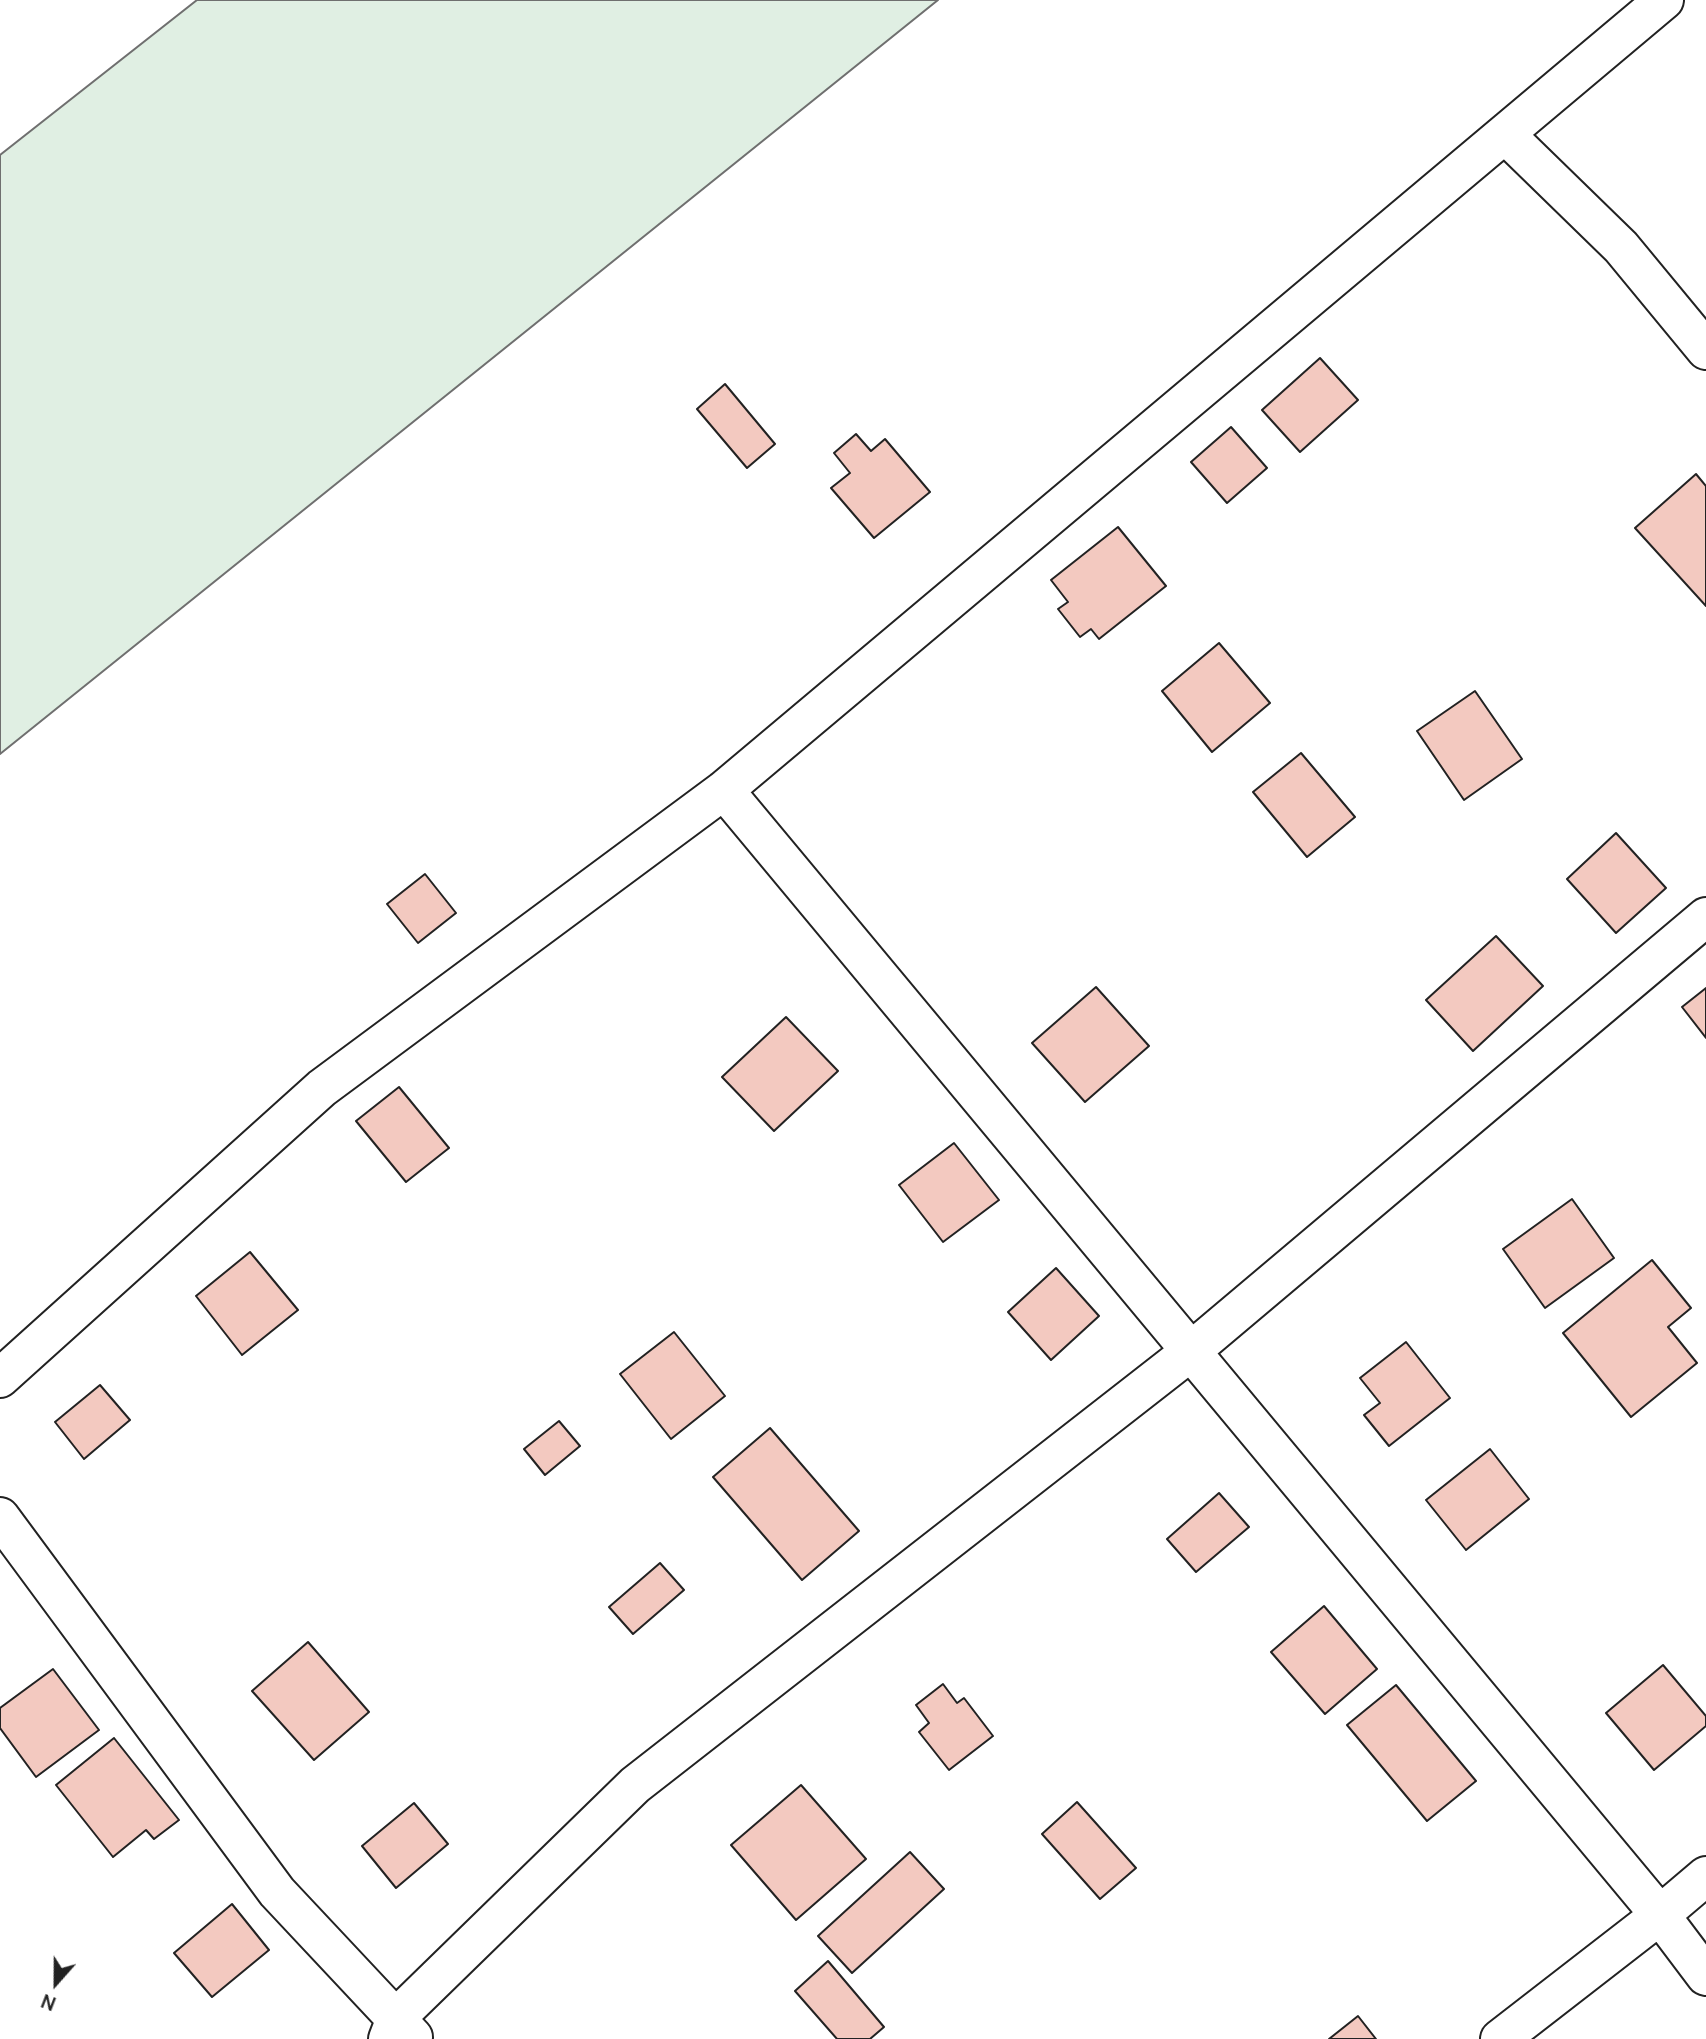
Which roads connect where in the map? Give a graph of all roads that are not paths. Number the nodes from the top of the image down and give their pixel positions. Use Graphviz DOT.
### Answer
graph roads {
  1 [pos="1664,0"];
  2 [pos="1505,134"];
  3 [pos="1706,350"];
  4 [pos="724,790"];
  5 [pos="1706,917"];
  6 [pos="1190,1352"];
  7 [pos="0,1378"];
  8 [pos="0,1517"];
  9 [pos="1706,1876"];
  10 [pos="1660,1915"];
  11 [pos="1706,1976"];
  12 [pos="399,2032"];
  13 [pos="1500,2039"];
  1 -- 2 [label="street"];
  2 -- 3 [label="street"];
  2 -- 4 [label="street"];
  4 -- 6 [label="street"];
  4 -- 7 [label="street"];
  5 -- 6 [label="street"];
  6 -- 10 [label="street"];
  6 -- 12 [label="street"];
  8 -- 12 [label="street"];
  9 -- 10 [label="street"];
  10 -- 11 [label="street"];
  10 -- 13 [label="street"];
}
